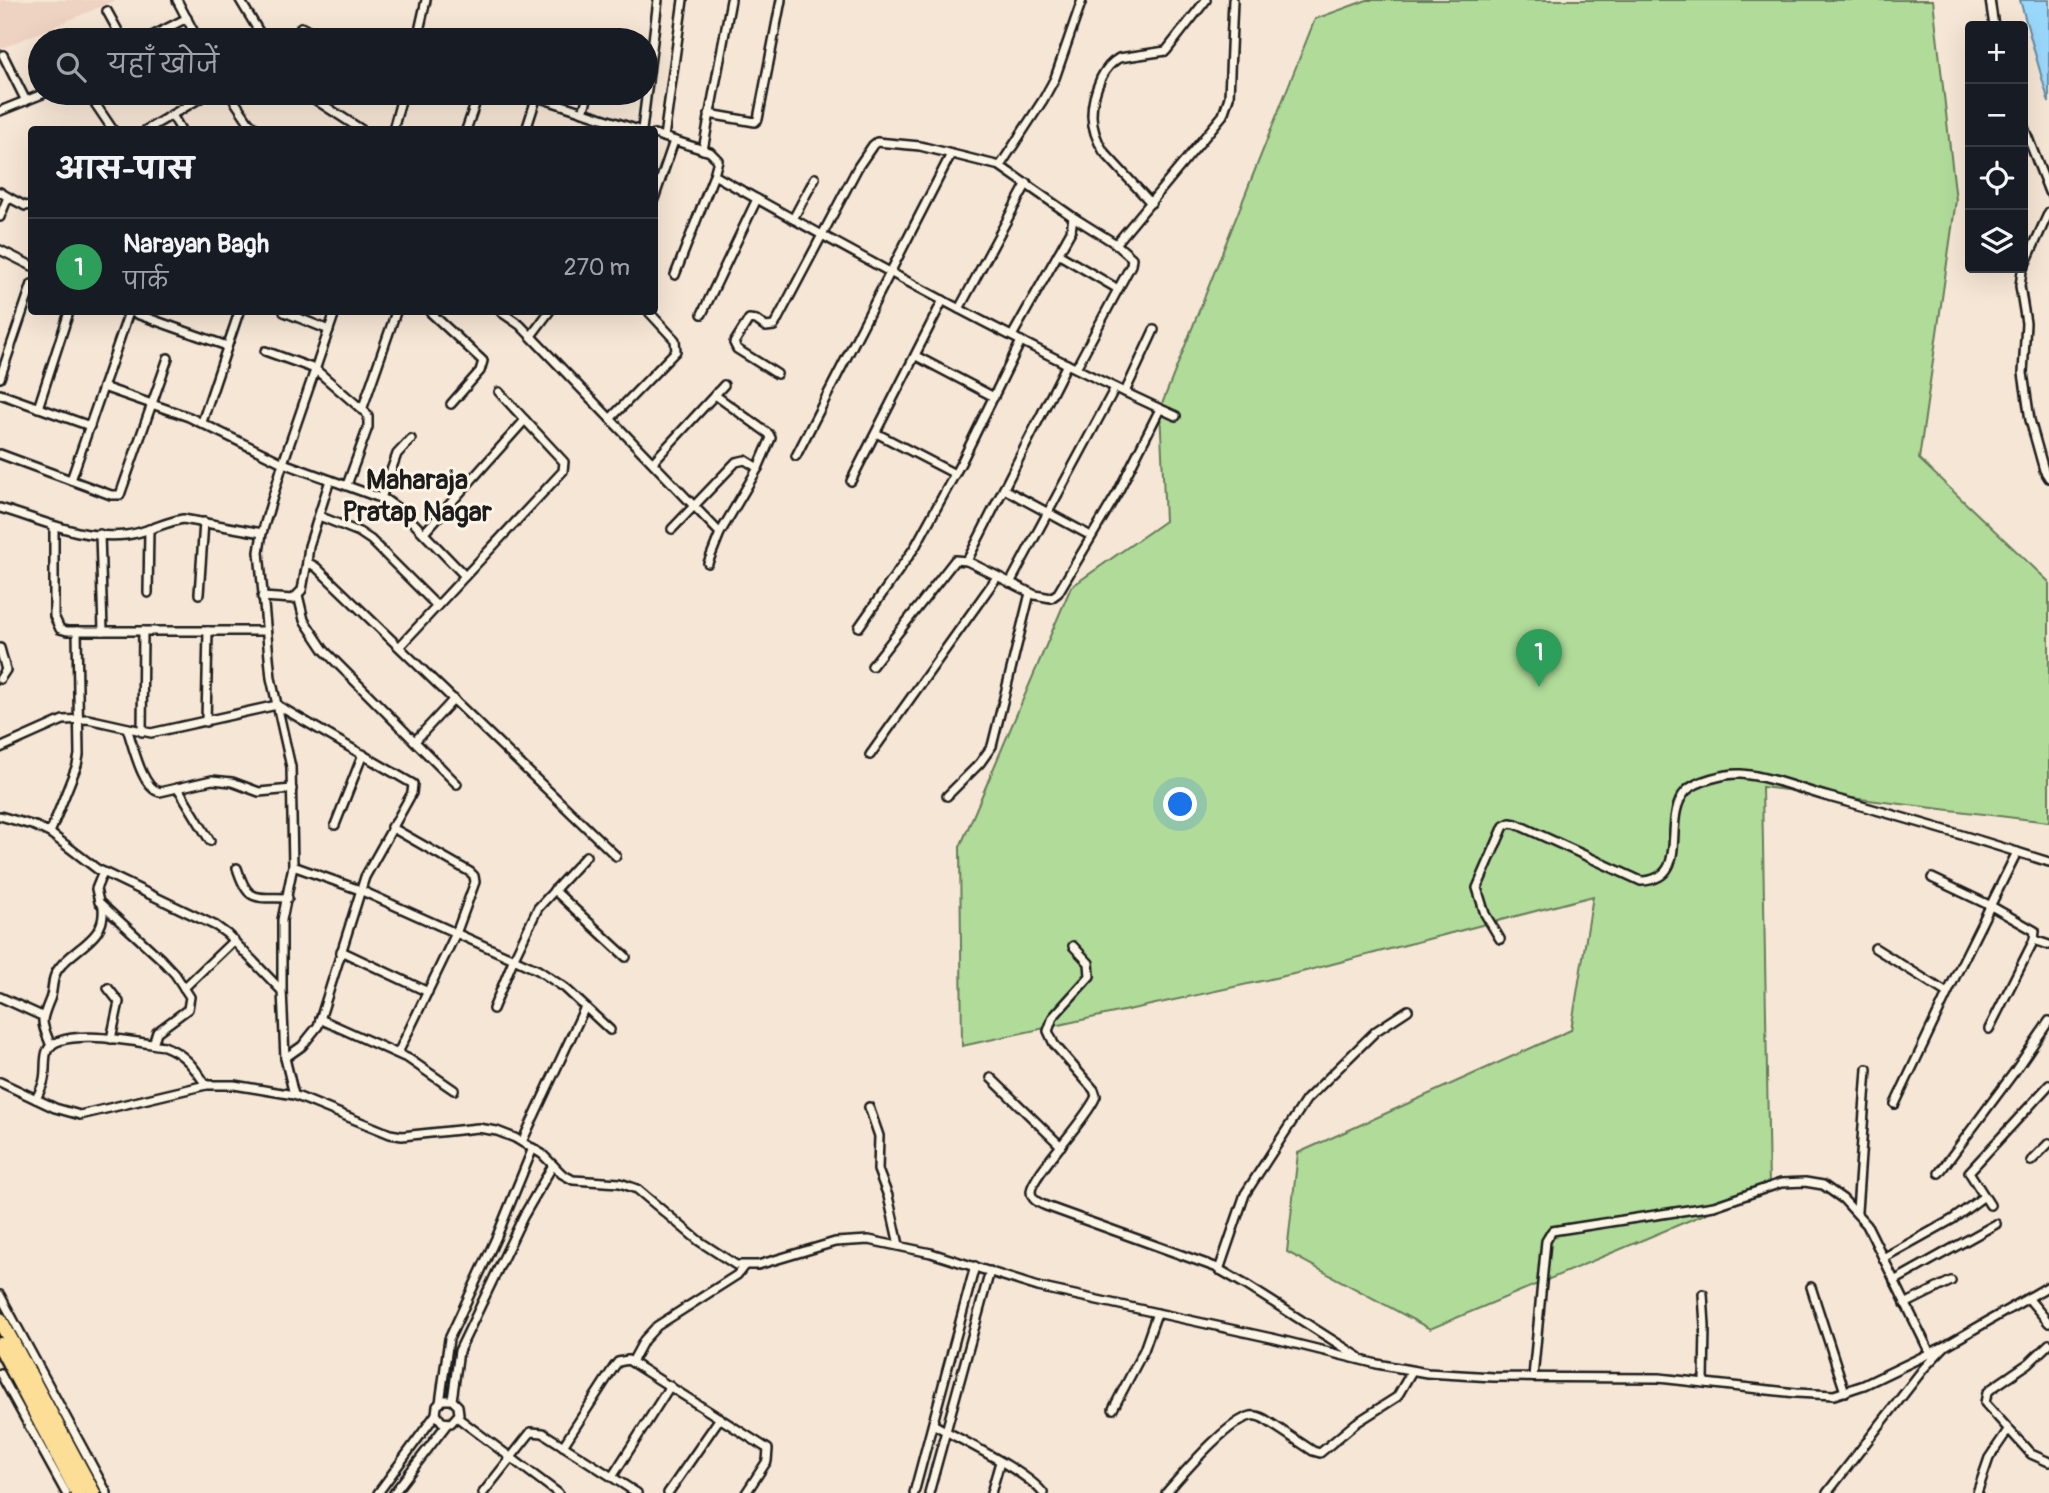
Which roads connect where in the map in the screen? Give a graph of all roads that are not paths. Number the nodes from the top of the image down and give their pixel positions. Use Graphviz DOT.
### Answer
graph roads {
  1 [pos="177,0"];
  2 [pos="240,0"];
  3 [pos="426,0"];
  4 [pos="658,0"];
  5 [pos="683,0"];
  6 [pos="731,0"];
  7 [pos="781,0"];
  8 [pos="1082,0"];
  9 [pos="1206,0"];
  10 [pos="1233,0"];
  11 [pos="1990,0"];
  12 [pos="107,11"];
  13 [pos="187,18"];
  14 [pos="1993,21"];
  15 [pos="116,28"];
  16 [pos="167,28"];
  17 [pos="192,28"];
  18 [pos="257,28"];
  19 [pos="419,28"];
  20 [pos="654,28"];
  21 [pos="3,55"];
  22 [pos="26,101"];
  23 [pos="96,105"];
  24 [pos="189,105"];
  25 [pos="237,105"];
  26 [pos="323,105"];
  27 [pos="400,105"];
  28 [pos="475,105"];
  29 [pos="534,105"];
  30 [pos="563,105"];
  31 [pos="585,105"];
  32 [pos="644,105"];
  33 [pos="0,111"];
  34 [pos="583,112"];
  35 [pos="709,114"];
  36 [pos="172,115"];
  37 [pos="110,126"];
  38 [pos="153,126"];
  39 [pos="179,126"];
  40 [pos="253,126"];
  41 [pos="356,126"];
  42 [pos="394,126"];
  43 [pos="467,126"];
  44 [pos="527,126"];
  45 [pos="620,126"];
  46 [pos="642,126"];
  47 [pos="658,135"];
  48 [pos="664,137"];
  49 [pos="2028,138"];
  50 [pos="674,141"];
  51 [pos="703,150"];
  52 [pos="951,154"];
  53 [pos="1000,166"];
  54 [pos="714,175"];
  55 [pos="815,178"];
  56 [pos="1027,183"];
  57 [pos="658,187"];
  58 [pos="0,192"];
  59 [pos="2049,192"];
  60 [pos="8,197"];
  61 [pos="757,199"];
  62 [pos="1151,202"];
  63 [pos="28,206"];
  64 [pos="2049,212"];
  65 [pos="0,217"];
  66 [pos="1073,217"];
  67 [pos="793,219"];
  68 [pos="822,236"];
  69 [pos="1116,244"];
  70 [pos="0,250"];
  71 [pos="1058,254"];
  72 [pos="28,264"];
  73 [pos="889,271"];
  74 [pos="675,275"];
  75 [pos="1118,289"];
  76 [pos="28,296"];
  77 [pos="943,300"];
  78 [pos="959,309"];
  79 [pos="702,314"];
  80 [pos="68,315"];
  81 [pos="129,315"];
  82 [pos="139,315"];
  83 [pos="238,315"];
  84 [pos="292,315"];
  85 [pos="334,315"];
  86 [pos="395,315"];
  87 [pos="433,315"];
  88 [pos="505,315"];
  89 [pos="547,315"];
  90 [pos="652,315"];
  91 [pos="329,330"];
  92 [pos="1153,330"];
  93 [pos="531,336"];
  94 [pos="1012,336"];
  95 [pos="1021,341"];
  96 [pos="227,346"];
  97 [pos="265,351"];
  98 [pos="916,355"];
  99 [pos="168,358"];
  100 [pos="1067,364"];
  101 [pos="1076,368"];
  102 [pos="315,369"];
  103 [pos="777,374"];
  104 [pos="0,378"];
  105 [pos="724,385"];
  106 [pos="103,387"];
  107 [pos="1115,388"];
  108 [pos="499,392"];
  109 [pos="1125,392"];
  110 [pos="0,394"];
  111 [pos="715,395"];
  112 [pos="994,397"];
  113 [pos="153,404"];
  114 [pos="451,404"];
  115 [pos="38,408"];
  116 [pos="1160,409"];
  117 [pos="362,410"];
  118 [pos="1176,416"];
  119 [pos="611,418"];
  120 [pos="525,420"];
  121 [pos="202,422"];
  122 [pos="90,426"];
  123 [pos="876,433"];
  124 [pos="411,439"];
  125 [pos="0,454"];
  126 [pos="2049,455"];
  127 [pos="796,456"];
  128 [pos="2042,461"];
  129 [pos="653,462"];
  130 [pos="283,463"];
  131 [pos="758,468"];
  132 [pos="955,474"];
  133 [pos="2049,478"];
  134 [pos="71,480"];
  135 [pos="330,480"];
  136 [pos="852,481"];
  137 [pos="347,485"];
  138 [pos="1004,489"];
  139 [pos="382,498"];
  140 [pos="695,506"];
  141 [pos="0,508"];
  142 [pos="1048,512"];
  143 [pos="319,516"];
  144 [pos="204,522"];
  145 [pos="54,527"];
  146 [pos="149,529"];
  147 [pos="672,529"];
  148 [pos="262,533"];
  149 [pos="424,533"];
  150 [pos="719,533"];
  151 [pos="100,534"];
  152 [pos="1091,536"];
  153 [pos="967,561"];
  154 [pos="307,562"];
  155 [pos="708,564"];
  156 [pos="466,576"];
  157 [pos="997,577"];
  158 [pos="1010,583"];
  159 [pos="148,593"];
  160 [pos="1030,593"];
  161 [pos="199,594"];
  162 [pos="298,595"];
  163 [pos="262,597"];
  164 [pos="438,606"];
  165 [pos="859,626"];
  166 [pos="77,631"];
  167 [pos="103,631"];
  168 [pos="143,631"];
  169 [pos="208,631"];
  170 [pos="266,631"];
  171 [pos="400,646"];
  172 [pos="0,648"];
  173 [pos="872,666"];
  174 [pos="0,679"];
  175 [pos="454,699"];
  176 [pos="277,705"];
  177 [pos="78,718"];
  178 [pos="206,722"];
  179 [pos="127,728"];
  180 [pos="142,732"];
  181 [pos="415,741"];
  182 [pos="0,748"];
  183 [pos="363,754"];
  184 [pos="870,755"];
  185 [pos="457,784"];
  186 [pos="178,788"];
  187 [pos="292,789"];
  188 [pos="947,796"];
  189 [pos="0,816"];
  190 [pos="335,825"];
  191 [pos="391,827"];
  192 [pos="50,833"];
  193 [pos="210,841"];
  194 [pos="2017,852"];
  195 [pos="586,856"];
  196 [pos="616,856"];
  197 [pos="2049,862"];
  198 [pos="293,866"];
  199 [pos="237,868"];
  200 [pos="103,872"];
  201 [pos="1932,878"];
  202 [pos="360,890"];
  203 [pos="554,890"];
  204 [pos="288,898"];
  205 [pos="1991,906"];
  206 [pos="103,908"];
  207 [pos="457,932"];
  208 [pos="1500,939"];
  209 [pos="234,940"];
  210 [pos="2034,940"];
  211 [pos="2049,945"];
  212 [pos="1073,946"];
  213 [pos="1875,948"];
  214 [pos="341,951"];
  215 [pos="626,957"];
  216 [pos="514,958"];
  217 [pos="108,988"];
  218 [pos="184,988"];
  219 [pos="282,990"];
  220 [pos="428,992"];
  221 [pos="1947,993"];
  222 [pos="0,997"];
  223 [pos="585,1007"];
  224 [pos="494,1009"];
  225 [pos="1408,1010"];
  226 [pos="42,1016"];
  227 [pos="320,1019"];
  228 [pos="2049,1021"];
  229 [pos="1989,1029"];
  230 [pos="610,1030"];
  231 [pos="111,1039"];
  232 [pos="153,1044"];
  233 [pos="51,1046"];
  234 [pos="398,1054"];
  235 [pos="285,1058"];
  236 [pos="1867,1069"];
  237 [pos="991,1078"];
  238 [pos="0,1082"];
  239 [pos="206,1085"];
  240 [pos="2049,1085"];
  241 [pos="454,1090"];
  242 [pos="294,1095"];
  243 [pos="36,1099"];
  244 [pos="1895,1104"];
  245 [pos="869,1107"];
  246 [pos="522,1142"];
  247 [pos="2049,1143"];
  248 [pos="1061,1146"];
  249 [pos="533,1148"];
  250 [pos="2031,1161"];
  251 [pos="553,1165"];
  252 [pos="1939,1173"];
  253 [pos="1983,1197"];
  254 [pos="1990,1205"];
  255 [pos="1857,1211"];
  256 [pos="1996,1224"];
  257 [pos="497,1236"];
  258 [pos="509,1244"];
  259 [pos="899,1245"];
  260 [pos="1884,1258"];
  261 [pos="744,1266"];
  262 [pos="975,1266"];
  263 [pos="1219,1270"];
  264 [pos="990,1271"];
  265 [pos="1894,1280"];
  266 [pos="1951,1281"];
  267 [pos="2049,1286"];
  268 [pos="1811,1287"];
  269 [pos="473,1290"];
  270 [pos="1703,1294"];
  271 [pos="0,1295"];
  272 [pos="484,1296"];
  273 [pos="2028,1298"];
  274 [pos="1905,1304"];
  275 [pos="1157,1313"];
  276 [pos="0,1320"];
  277 [pos="2049,1323"];
  278 [pos="2049,1345"];
  279 [pos="0,1346"];
  280 [pos="447,1346"];
  281 [pos="1945,1346"];
  282 [pos="459,1351"];
  283 [pos="1930,1353"];
  284 [pos="1366,1361"];
  285 [pos="632,1362"];
  286 [pos="1412,1371"];
  287 [pos="0,1373"];
  288 [pos="1533,1377"];
  289 [pos="1704,1381"];
  290 [pos="670,1386"];
  291 [pos="1845,1392"];
  292 [pos="452,1401"];
  293 [pos="440,1402"];
  294 [pos="1113,1409"];
  295 [pos="436,1414"];
  296 [pos="458,1418"];
  297 [pos="720,1418"];
  298 [pos="447,1424"];
  299 [pos="933,1424"];
  300 [pos="2008,1430"];
  301 [pos="946,1431"];
  302 [pos="563,1446"];
  303 [pos="510,1456"];
  304 [pos="2048,1460"];
  305 [pos="1000,1462"];
  306 [pos="611,1477"];
  307 [pos="1978,1492"];
  308 [pos="66,1493"];
  309 [pos="78,1493"];
  310 [pos="93,1493"];
  311 [pos="107,1493"];
  312 [pos="378,1493"];
  313 [pos="394,1493"];
  314 [pos="483,1493"];
  315 [pos="558,1493"];
  316 [pos="636,1493"];
  317 [pos="668,1493"];
  318 [pos="746,1493"];
  319 [pos="914,1493"];
  320 [pos="929,1493"];
  321 [pos="991,1493"];
  322 [pos="1043,1493"];
  323 [pos="1166,1493"];
  324 [pos="1827,1493"];
  1 -- 13 [label="street"];
  2 -- 18 [label="street"];
  3 -- 19 [label="street"];
  4 -- 20 [label="street"];
  5 -- 48 [label="street"];
  6 -- 35 [label="street"];
  7 -- 35 [label="street"];
  8 -- 53 [label="street"];
  9 -- 62 [label="street"];
  10 -- 62 [label="street"];
  11 -- 14 [label="street"];
  12 -- 15 [label="street"];
  13 -- 16 [label="street"];
  13 -- 17 [label="street"];
  21 -- 22 [label="street"];
  22 -- 33 [label="street"];
  23 -- 37 [label="street"];
  24 -- 36 [label="street"];
  25 -- 40 [label="street"];
  26 -- 41 [label="street"];
  27 -- 42 [label="street"];
  28 -- 43 [label="street"];
  29 -- 44 [label="street"];
  30 -- 34 [label="street"];
  31 -- 34 [label="street"];
  32 -- 46 [label="street"];
  34 -- 45 [label="street"];
  35 -- 51 [label="street"];
  36 -- 38 [label="street"];
  36 -- 39 [label="street"];
  47 -- 48 [label="street"];
  48 -- 50 [label="street"];
  49 -- 59 [label="street"];
  50 -- 51 [label="street"];
  50 -- 57 [label="street"];
  51 -- 54 [label="street"];
  52 -- 53 [label="street"];
  52 -- 68 [label="street"];
  52 -- 73 [label="street"];
  53 -- 56 [label="street"];
  54 -- 61 [label="street"];
  54 -- 74 [label="street"];
  55 -- 67 [label="street"];
  56 -- 66 [label="street"];
  56 -- 78 [label="street"];
  58 -- 60 [label="street"];
  60 -- 63 [label="street"];
  60 -- 65 [label="street"];
  61 -- 67 [label="street"];
  61 -- 79 [label="street"];
  62 -- 69 [label="street"];
  64 -- 128 [label="street"];
  66 -- 69 [label="street"];
  66 -- 71 [label="street"];
  67 -- 68 [label="street"];
  68 -- 73 [label="street"];
  68 -- 103 [label="street"];
  69 -- 75 [label="street"];
  70 -- 72 [label="street"];
  71 -- 75 [label="street"];
  71 -- 94 [label="street"];
  73 -- 77 [label="street"];
  73 -- 127 [label="street"];
  75 -- 101 [label="street"];
  76 -- 104 [label="street"];
  77 -- 78 [label="street"];
  77 -- 98 [label="street"];
  78 -- 94 [label="street"];
  80 -- 115 [label="street"];
  81 -- 106 [label="street"];
  82 -- 96 [label="street"];
  83 -- 96 [label="street"];
  84 -- 91 [label="street"];
  85 -- 91 [label="street"];
  86 -- 117 [label="street"];
  87 -- 114 [label="street"];
  88 -- 93 [label="street"];
  89 -- 93 [label="street"];
  90 -- 119 [label="street"];
  91 -- 102 [label="street"];
  92 -- 109 [label="street"];
  93 -- 119 [label="street"];
  94 -- 95 [label="street"];
  95 -- 100 [label="street"];
  95 -- 112 [label="street"];
  96 -- 121 [label="street"];
  97 -- 102 [label="street"];
  98 -- 112 [label="street"];
  98 -- 123 [label="street"];
  99 -- 113 [label="street"];
  100 -- 101 [label="street"];
  100 -- 138 [label="street"];
  101 -- 107 [label="street"];
  102 -- 117 [label="street"];
  102 -- 130 [label="street"];
  105 -- 111 [label="street"];
  106 -- 113 [label="street"];
  106 -- 122 [label="street"];
  107 -- 109 [label="street"];
  107 -- 142 [label="street"];
  108 -- 120 [label="street"];
  109 -- 116 [label="street"];
  110 -- 115 [label="street"];
  111 -- 129 [label="street"];
  111 -- 131 [label="street"];
  112 -- 132 [label="street"];
  113 -- 121 [label="street"];
  113 -- 134 [label="street"];
  115 -- 122 [label="street"];
  116 -- 118 [label="street"];
  116 -- 152 [label="street"];
  117 -- 137 [label="street"];
  119 -- 129 [label="street"];
  120 -- 149 [label="street"];
  120 -- 156 [label="street"];
  121 -- 130 [label="street"];
  122 -- 134 [label="street"];
  123 -- 132 [label="street"];
  123 -- 136 [label="street"];
  124 -- 139 [label="street"];
  125 -- 134 [label="street"];
  126 -- 128 [label="street"];
  128 -- 133 [label="street"];
  129 -- 140 [label="street"];
  130 -- 135 [label="street"];
  130 -- 148 [label="street"];
  131 -- 140 [label="street"];
  131 -- 150 [label="street"];
  132 -- 165 [label="street"];
  135 -- 137 [label="street"];
  135 -- 143 [label="street"];
  137 -- 139 [label="street"];
  138 -- 142 [label="street"];
  138 -- 153 [label="street"];
  139 -- 149 [label="street"];
  140 -- 147 [label="street"];
  140 -- 150 [label="street"];
  141 -- 145 [label="street"];
  142 -- 152 [label="street"];
  142 -- 158 [label="street"];
  143 -- 154 [label="street"];
  143 -- 164 [label="street"];
  144 -- 146 [label="street"];
  144 -- 148 [label="street"];
  144 -- 161 [label="street"];
  145 -- 151 [label="street"];
  145 -- 166 [label="street"];
  146 -- 151 [label="street"];
  146 -- 159 [label="street"];
  148 -- 163 [label="street"];
  149 -- 156 [label="street"];
  150 -- 155 [label="street"];
  151 -- 167 [label="street"];
  152 -- 160 [label="street"];
  153 -- 157 [label="street"];
  153 -- 173 [label="street"];
  154 -- 162 [label="street"];
  154 -- 171 [label="street"];
  156 -- 164 [label="street"];
  157 -- 158 [label="street"];
  157 -- 184 [label="street"];
  158 -- 160 [label="street"];
  160 -- 188 [label="street"];
  162 -- 163 [label="street"];
  162 -- 181 [label="street"];
  163 -- 170 [label="street"];
  164 -- 171 [label="street"];
  166 -- 167 [label="street"];
  166 -- 177 [label="street"];
  167 -- 168 [label="street"];
  168 -- 169 [label="street"];
  168 -- 180 [label="street"];
  169 -- 170 [label="street"];
  169 -- 178 [label="street"];
  170 -- 176 [label="street"];
  171 -- 175 [label="street"];
  172 -- 174 [label="street"];
  175 -- 181 [label="street"];
  175 -- 196 [label="street"];
  176 -- 178 [label="street"];
  176 -- 183 [label="street"];
  176 -- 187 [label="street"];
  177 -- 179 [label="street"];
  177 -- 182 [label="street"];
  177 -- 192 [label="street"];
  178 -- 180 [label="street"];
  179 -- 180 [label="street"];
  179 -- 186 [label="street"];
  181 -- 185 [label="street"];
  183 -- 190 [label="street"];
  183 -- 191 [label="street"];
  186 -- 187 [label="street"];
  186 -- 193 [label="street"];
  187 -- 198 [label="street"];
  189 -- 192 [label="street"];
  191 -- 202 [label="street"];
  191 -- 207 [label="street"];
  192 -- 200 [label="street"];
  194 -- 197 [label="street"];
  194 -- 205 [label="street"];
  194 -- 208 [label="street"];
  195 -- 203 [label="street"];
  198 -- 202 [label="street"];
  198 -- 204 [label="street"];
  199 -- 204 [label="street"];
  200 -- 206 [label="street"];
  200 -- 209 [label="street"];
  201 -- 205 [label="street"];
  202 -- 207 [label="street"];
  202 -- 214 [label="street"];
  203 -- 215 [label="street"];
  203 -- 216 [label="street"];
  204 -- 219 [label="street"];
  205 -- 210 [label="street"];
  205 -- 221 [label="street"];
  206 -- 218 [label="street"];
  206 -- 226 [label="street"];
  207 -- 216 [label="street"];
  207 -- 220 [label="street"];
  209 -- 218 [label="street"];
  209 -- 219 [label="street"];
  210 -- 211 [label="street"];
  210 -- 229 [label="street"];
  212 -- 248 [label="street"];
  213 -- 221 [label="street"];
  214 -- 220 [label="street"];
  214 -- 227 [label="street"];
  216 -- 223 [label="street"];
  216 -- 224 [label="street"];
  217 -- 231 [label="street"];
  218 -- 232 [label="street"];
  219 -- 235 [label="street"];
  220 -- 234 [label="street"];
  221 -- 244 [label="street"];
  222 -- 226 [label="street"];
  223 -- 230 [label="street"];
  223 -- 246 [label="street"];
  225 -- 263 [label="street"];
  226 -- 233 [label="street"];
  227 -- 234 [label="street"];
  227 -- 235 [label="street"];
  228 -- 252 [label="street"];
  231 -- 232 [label="street"];
  231 -- 233 [label="street"];
  232 -- 239 [label="street"];
  233 -- 243 [label="street"];
  234 -- 241 [label="street"];
  235 -- 242 [label="street"];
  236 -- 255 [label="street"];
  237 -- 248 [label="street"];
  238 -- 243 [label="street"];
  239 -- 242 [label="street"];
  239 -- 243 [label="street"];
  240 -- 253 [label="street"];
  242 -- 246 [label="street"];
  245 -- 259 [label="street"];
  246 -- 249 [label="street"];
  247 -- 250 [label="street"];
  248 -- 263 [label="street"];
  249 -- 251 [label="street"];
  249 -- 257 [label="street"];
  251 -- 258 [label="street"];
  251 -- 261 [label="street"];
  253 -- 254 [label="street"];
  253 -- 260 [label="street"];
  255 -- 260 [label="street"];
  255 -- 288 [label="street"];
  256 -- 265 [label="street"];
  257 -- 258 [label="street"];
  257 -- 269 [label="street"];
  258 -- 272 [label="street"];
  259 -- 261 [label="street"];
  259 -- 262 [label="street"];
  260 -- 265 [label="street"];
  261 -- 285 [label="street"];
  262 -- 264 [label="street"];
  262 -- 299 [label="street"];
  263 -- 284 [label="street"];
  264 -- 275 [label="street"];
  264 -- 301 [label="street"];
  265 -- 274 [label="street"];
  266 -- 274 [label="street"];
  267 -- 273 [label="street"];
  268 -- 291 [label="street"];
  269 -- 272 [label="street"];
  269 -- 280 [label="street"];
  270 -- 289 [label="street"];
  271 -- 311 [label="street"];
  272 -- 282 [label="street"];
  273 -- 277 [label="street"];
  273 -- 281 [label="street"];
  274 -- 283 [label="street"];
  275 -- 284 [label="street"];
  275 -- 294 [label="street"];
  276 -- 310 [label="highway"];
  278 -- 300 [label="street"];
  279 -- 309 [label="highway"];
  280 -- 282 [label="street"];
  280 -- 293 [label="street"];
  281 -- 283 [label="street"];
  281 -- 324 [label="street"];
  282 -- 292 [label="street"];
  283 -- 291 [label="street"];
  284 -- 286 [label="street"];
  285 -- 290 [label="street"];
  285 -- 302 [label="street"];
  286 -- 288 [label="street"];
  286 -- 323 [label="street"];
  287 -- 308 [label="street"];
  288 -- 289 [label="street"];
  289 -- 291 [label="street"];
  290 -- 297 [label="street"];
  290 -- 306 [label="street"];
  292 -- 293 [label="street"];
  292 -- 296 [label="street"];
  293 -- 295 [label="street"];
  295 -- 298 [label="street"];
  295 -- 312 [label="street"];
  296 -- 298 [label="street"];
  296 -- 303 [label="street"];
  297 -- 317 [label="street"];
  297 -- 318 [label="street"];
  298 -- 313 [label="street"];
  299 -- 301 [label="street"];
  299 -- 319 [label="street"];
  300 -- 304 [label="street"];
  300 -- 307 [label="street"];
  301 -- 305 [label="street"];
  301 -- 320 [label="street"];
  302 -- 303 [label="street"];
  302 -- 306 [label="street"];
  303 -- 314 [label="street"];
  303 -- 315 [label="street"];
  305 -- 321 [label="street"];
  305 -- 322 [label="street"];
  306 -- 316 [label="street"];
}
